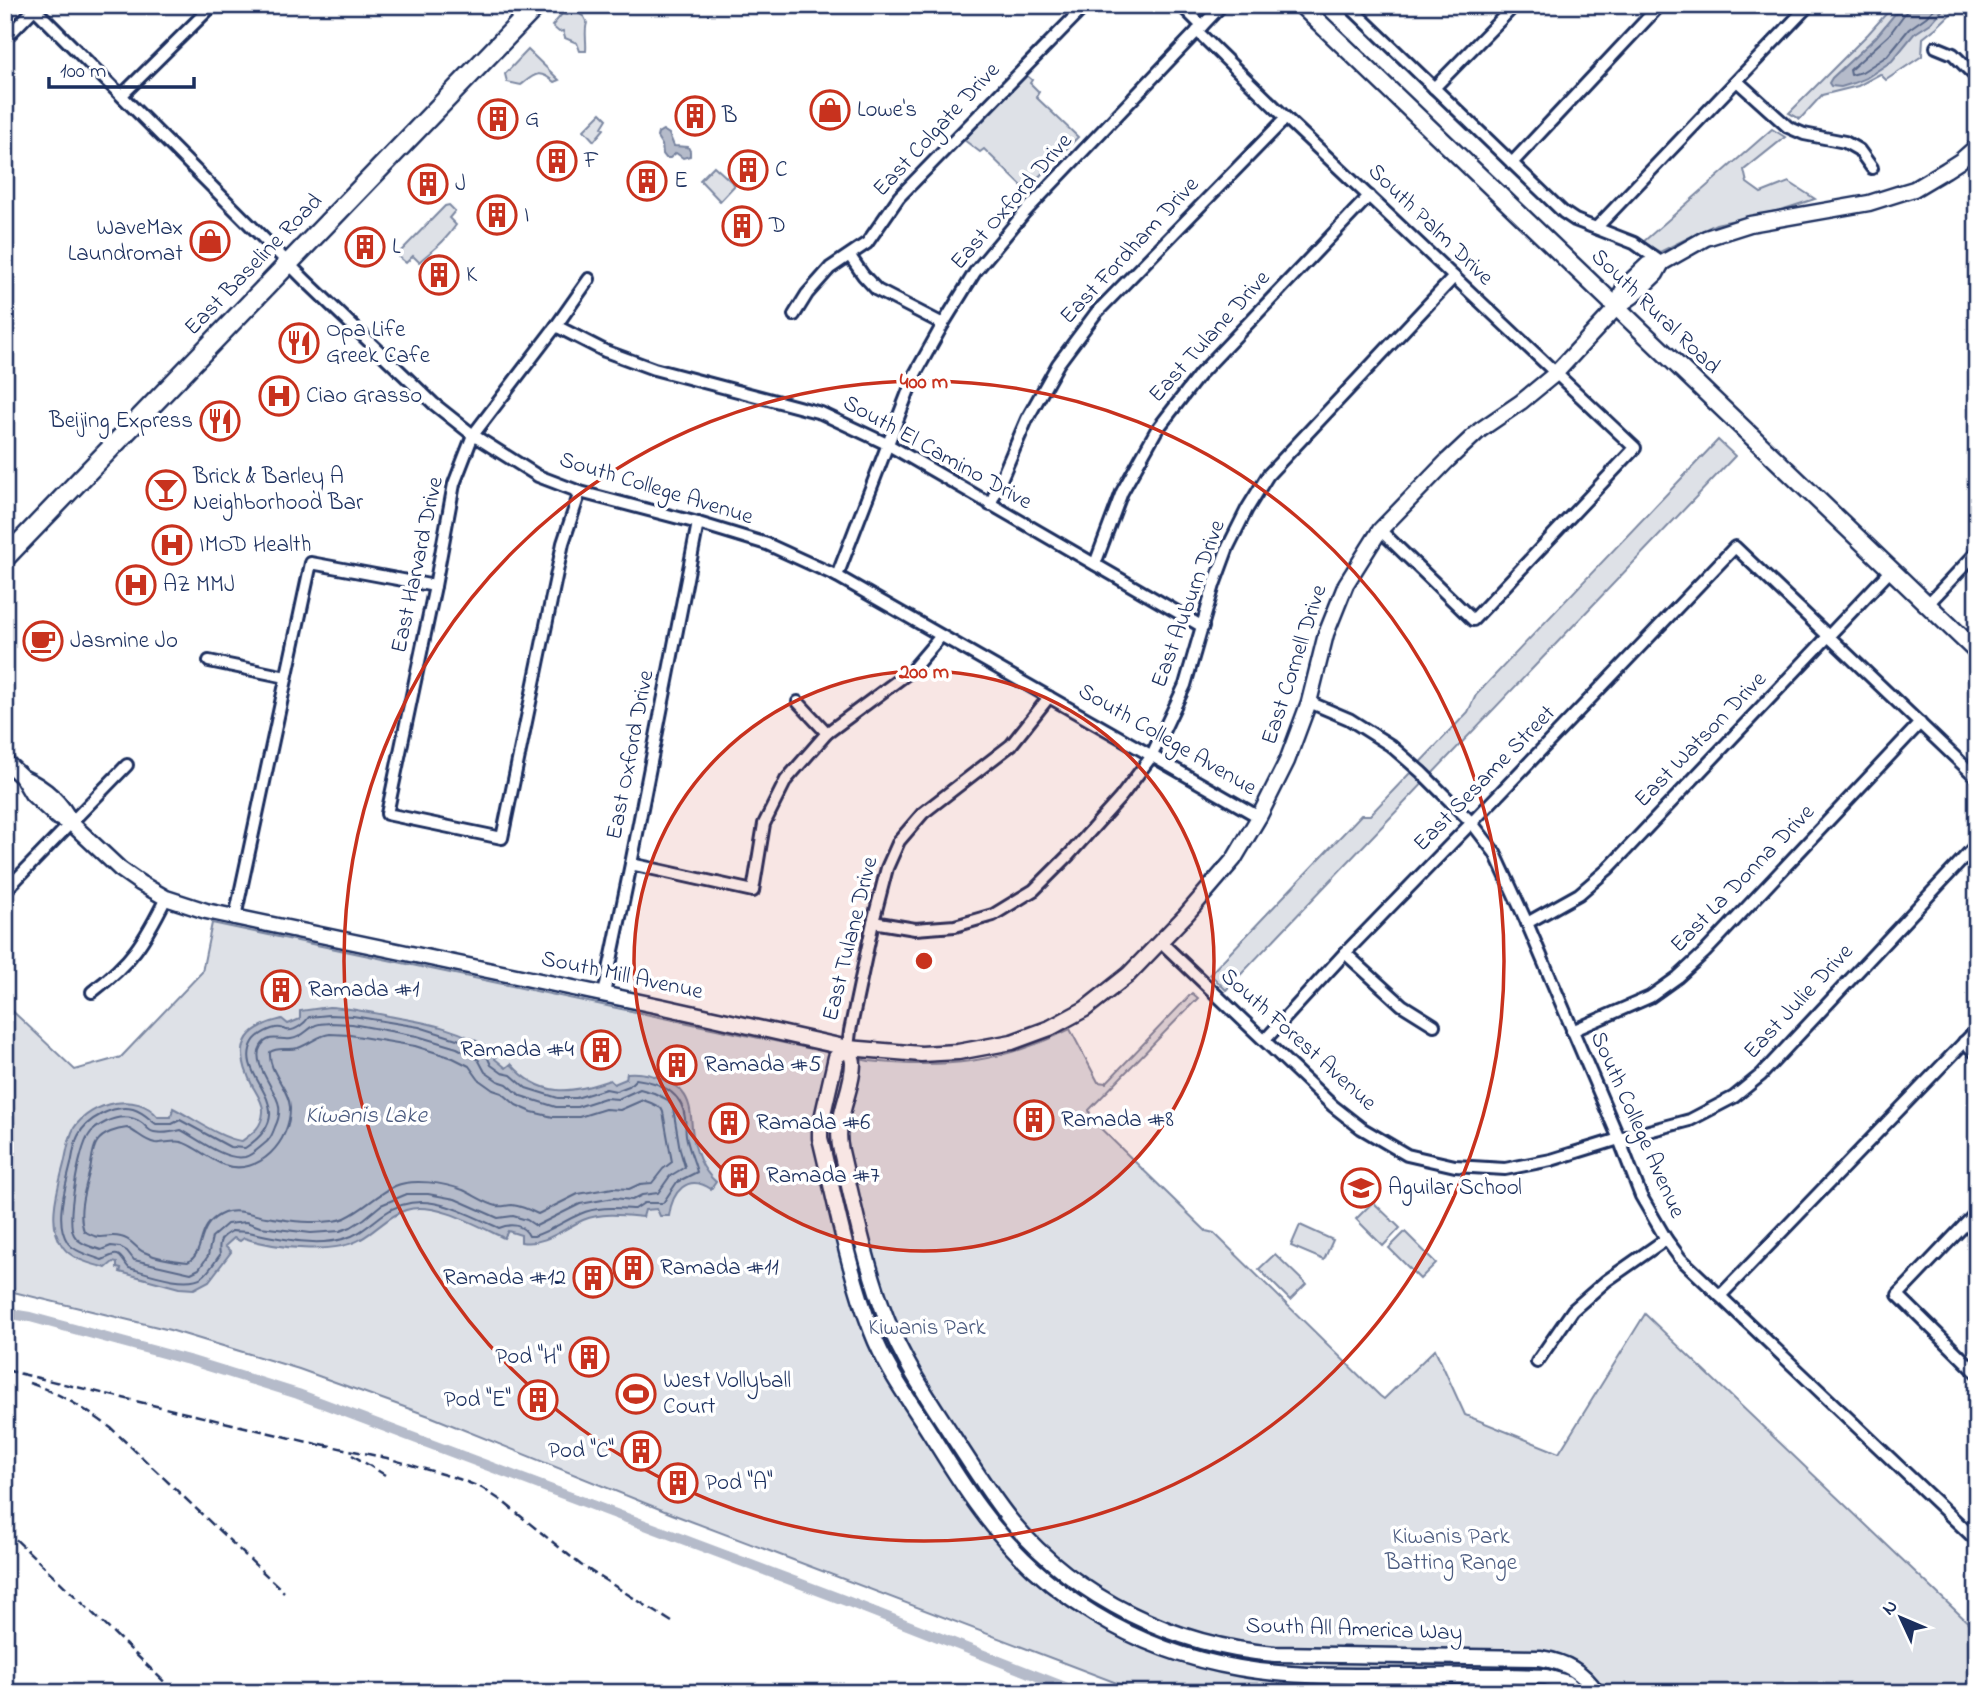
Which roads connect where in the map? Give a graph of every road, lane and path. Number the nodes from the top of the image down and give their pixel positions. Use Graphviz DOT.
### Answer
graph roads {
  1 [pos="212,5"];
  2 [pos="537,5"];
  3 [pos="1086,5"];
  4 [pos="1181,5"];
  5 [pos="1222,5"];
  6 [pos="1301,5"];
  7 [pos="1348,5"];
  8 [pos="1367,5"];
  9 [pos="1515,5"];
  10 [pos="1660,5"];
  11 [pos="1808,5"];
  12 [pos="35,6"];
  13 [pos="1358,15"];
  14 [pos="1199,28"];
  15 [pos="5,39"];
  16 [pos="1936,47"];
  17 [pos="1977,78"];
  18 [pos="1737,81"];
  19 [pos="1434,88"];
  20 [pos="122,95"];
  21 [pos="1286,118"];
  22 [pos="1977,146"];
  23 [pos="1511,163"];
  24 [pos="1872,168"];
  25 [pos="1369,196"];
  26 [pos="1596,228"];
  27 [pos="850,256"];
  28 [pos="1662,263"];
  29 [pos="289,264"];
  30 [pos="1454,278"];
  31 [pos="589,279"];
  32 [pos="1617,307"];
  33 [pos="794,315"];
  34 [pos="943,324"];
  35 [pos="556,326"];
  36 [pos="1555,374"];
  37 [pos="473,435"];
  38 [pos="887,444"];
  39 [pos="580,492"];
  40 [pos="990,505"];
  41 [pos="698,523"];
  42 [pos="1380,530"];
  43 [pos="1977,552"];
  44 [pos="5,558"];
  45 [pos="1096,564"];
  46 [pos="1891,569"];
  47 [pos="837,576"];
  48 [pos="435,586"];
  49 [pos="1927,605"];
  50 [pos="1203,626"];
  51 [pos="941,636"];
  52 [pos="1829,636"];
  53 [pos="1977,652"];
  54 [pos="209,661"];
  55 [pos="286,677"];
  56 [pos="1049,696"];
  57 [pos="798,702"];
  58 [pos="1308,702"];
  59 [pos="1920,723"];
  60 [pos="827,733"];
  61 [pos="1152,757"];
  62 [pos="5,761"];
  63 [pos="127,765"];
  64 [pos="1977,778"];
  65 [pos="1259,817"];
  66 [pos="71,823"];
  67 [pos="1472,823"];
  68 [pos="1977,844"];
  69 [pos="631,864"];
  70 [pos="5,891"];
  71 [pos="166,898"];
  72 [pos="234,917"];
  73 [pos="873,922"];
  74 [pos="1527,923"];
  75 [pos="1161,942"];
  76 [pos="1345,953"];
  77 [pos="92,992"];
  78 [pos="604,995"];
  79 [pos="1434,1025"];
  80 [pos="1977,1029"];
  81 [pos="1573,1031"];
  82 [pos="1265,1040"];
  83 [pos="1964,1042"];
  84 [pos="848,1048"];
  85 [pos="1977,1054"];
  86 [pos="830,1085"];
  87 [pos="848,1089"];
  88 [pos="1619,1139"];
  89 [pos="1977,1212"];
  90 [pos="1666,1239"];
  91 [pos="1720,1296"];
  92 [pos="887,1320"];
  93 [pos="870,1327"];
  94 [pos="1536,1362"];
  95 [pos="1977,1373"];
  96 [pos="1977,1541"];
  97 [pos="1359,1655"];
  98 [pos="1358,1676"];
  99 [pos="1578,1693"];
  100 [pos="1597,1693"];
  1 -- 20 [label="street"];
  2 -- 29 [label="main road, East Baseline Road"];
  3 -- 27 [label="street, East Colgate Drive"];
  4 -- 14 [label="street, South Palm Drive"];
  5 -- 14 [label="street, East Oxford Drive"];
  6 -- 32 [label="main road, South Rural Road"];
  7 -- 13 [label="street"];
  8 -- 13 [label="street"];
  9 -- 19 [label="street"];
  10 -- 23 [label="street"];
  11 -- 18 [label="street"];
  12 -- 15 [label="street"];
  12 -- 20 [label="street, South College Avenue"];
  13 -- 19 [label="street"];
  14 -- 21 [label="street, South Palm Drive"];
  14 -- 34 [label="street, East Oxford Drive"];
  16 -- 17 [label="street"];
  18 -- 24 [label="street"];
  18 -- 26 [label="street"];
  19 -- 23 [label="street"];
  20 -- 29 [label="street, South College Avenue"];
  21 -- 25 [label="street, South Palm Drive"];
  21 -- 40 [label="street, East Fordham Drive"];
  22 -- 28 [label="street, East Cornell Drive"];
  23 -- 26 [label="street"];
  25 -- 30 [label="street, South Palm Drive"];
  25 -- 45 [label="street, East Tulane Drive"];
  26 -- 28 [label="street"];
  27 -- 33 [label="street, East Colgate Drive"];
  27 -- 34 [label="street"];
  28 -- 32 [label="street, East Cornell Drive"];
  29 -- 37 [label="street, South College Avenue"];
  29 -- 44 [label="main road, East Baseline Road"];
  30 -- 36 [label="street, South Palm Drive"];
  30 -- 50 [label="street, East Auburn Drive"];
  31 -- 35 [label="street, East Harvard Drive"];
  32 -- 36 [label="street, East Cornell Drive"];
  32 -- 46 [label="main road, South Rural Road"];
  34 -- 38 [label="street, East Oxford Drive"];
  35 -- 37 [label="street, East Harvard Drive"];
  35 -- 38 [label="street, South El Camino Drive"];
  36 -- 42 [label="street, East Cornell Drive"];
  36 -- 42 [label="street, South Palm Drive"];
  37 -- 39 [label="street, South College Avenue"];
  37 -- 48 [label="street, East Harvard Drive"];
  38 -- 40 [label="street, South El Camino Drive"];
  38 -- 47 [label="street, East Oxford Drive"];
  39 -- 41 [label="street, South College Avenue"];
  39 -- 48 [label="street, East Harvard Drive"];
  40 -- 45 [label="street, South El Camino Drive"];
  41 -- 47 [label="street, South College Avenue"];
  41 -- 69 [label="street, East Oxford Drive"];
  42 -- 58 [label="street, East Cornell Drive"];
  43 -- 49 [label="street"];
  45 -- 50 [label="street, South El Camino Drive"];
  46 -- 49 [label="main road, South Rural Road"];
  46 -- 52 [label="street, East Watson Drive"];
  47 -- 51 [label="street, South College Avenue"];
  48 -- 55 [label="street"];
  49 -- 53 [label="main road, South Rural Road"];
  50 -- 61 [label="street, East Auburn Drive"];
  51 -- 56 [label="street, South College Avenue"];
  51 -- 60 [label="street"];
  52 -- 59 [label="street"];
  52 -- 67 [label="street, East Sesame Street"];
  52 -- 74 [label="street, East Watson Drive"];
  54 -- 55 [label="street"];
  55 -- 72 [label="street"];
  56 -- 61 [label="street, South College Avenue"];
  56 -- 73 [label="street, East Tulane Drive"];
  57 -- 60 [label="street"];
  58 -- 65 [label="street, East Cornell Drive"];
  58 -- 67 [label="street, South College Avenue"];
  59 -- 64 [label="street"];
  59 -- 81 [label="street, East La Donna Drive"];
  60 -- 69 [label="street"];
  61 -- 65 [label="street, South College Avenue"];
  61 -- 73 [label="street, East Auburn Drive"];
  62 -- 66 [label="street, South Mill Avenue"];
  63 -- 66 [label="street"];
  65 -- 75 [label="street, East Cornell Drive"];
  66 -- 70 [label="street"];
  66 -- 71 [label="street, South Mill Avenue"];
  67 -- 74 [label="street, South College Avenue"];
  67 -- 76 [label="street, East Sesame Street"];
  68 -- 88 [label="street, East Julie Drive"];
  69 -- 78 [label="street, East Oxford Drive"];
  71 -- 72 [label="street, South Mill Avenue"];
  71 -- 77 [label="street"];
  72 -- 78 [label="street, South Mill Avenue"];
  73 -- 84 [label="street, East Tulane Drive"];
  74 -- 81 [label="street, South College Avenue"];
  75 -- 82 [label="street, South Forest Avenue"];
  75 -- 84 [label="street, South Mill Avenue"];
  76 -- 79 [label="street"];
  76 -- 82 [label="street, East Sesame Street"];
  78 -- 84 [label="street, South Mill Avenue"];
  80 -- 83 [label="street"];
  81 -- 88 [label="street, South College Avenue"];
  82 -- 88 [label="street, South Forest Avenue"];
  83 -- 85 [label="street"];
  83 -- 91 [label="street"];
  84 -- 86 [label="street, South All America Way"];
  84 -- 87 [label="street, South All America Way"];
  86 -- 87 [label="street"];
  86 -- 93 [label="street, South All America Way"];
  87 -- 92 [label="street, South All America Way"];
  88 -- 90 [label="street, South College Avenue"];
  89 -- 95 [label="street"];
  90 -- 91 [label="street, South College Avenue"];
  90 -- 94 [label="street"];
  91 -- 96 [label="street, South College Avenue"];
  92 -- 93 [label="street"];
  92 -- 97 [label="street, South All America Way"];
  93 -- 98 [label="street, South All America Way"];
  97 -- 98 [label="street"];
  97 -- 100 [label="street, South All America Way"];
  98 -- 99 [label="street, South All America Way"];
}
